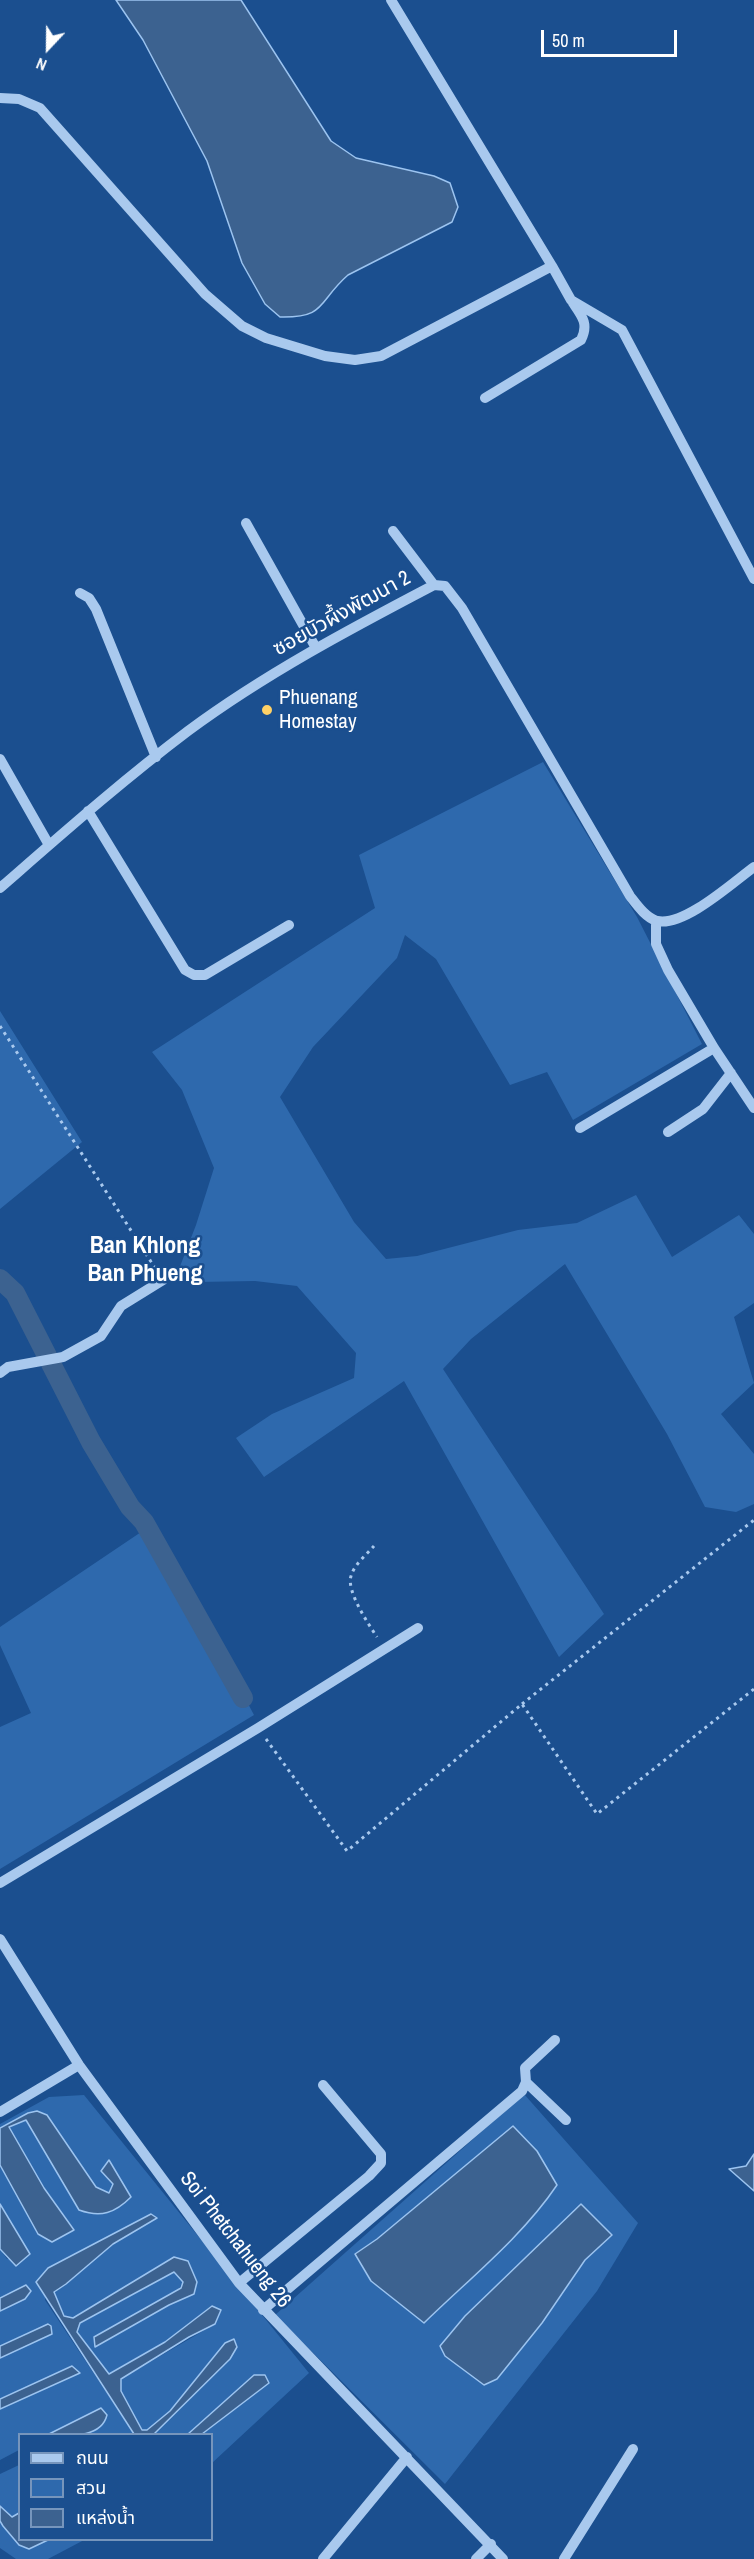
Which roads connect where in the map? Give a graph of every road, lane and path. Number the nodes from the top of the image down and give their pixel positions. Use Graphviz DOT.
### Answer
graph roads {
  1 [pos="391,0"];
  2 [pos="0,99"];
  3 [pos="552,267"];
  4 [pos="571,300"];
  5 [pos="485,398"];
  6 [pos="246,523"];
  7 [pos="393,531"];
  8 [pos="754,579"];
  9 [pos="434,585"];
  10 [pos="80,593"];
  11 [pos="316,648"];
  12 [pos="156,757"];
  13 [pos="0,759"];
  14 [pos="88,811"];
  15 [pos="50,845"];
  16 [pos="754,867"];
  17 [pos="0,888"];
  18 [pos="656,921"];
  19 [pos="289,925"];
  20 [pos="0,1026"];
  21 [pos="714,1048"];
  22 [pos="731,1073"];
  23 [pos="754,1108"];
  24 [pos="580,1128"];
  25 [pos="668,1132"];
  26 [pos="163,1280"];
  27 [pos="0,1372"];
  28 [pos="754,1520"];
  29 [pos="374,1546"];
  30 [pos="418,1628"];
  31 [pos="384,1649"];
  32 [pos="754,1689"];
  33 [pos="522,1704"];
  34 [pos="258,1728"];
  35 [pos="0,1882"];
  36 [pos="0,1939"];
  37 [pos="555,2040"];
  38 [pos="79,2065"];
  39 [pos="526,2082"];
  40 [pos="323,2085"];
  41 [pos="0,2112"];
  42 [pos="566,2120"];
  43 [pos="238,2283"];
  44 [pos="263,2310"];
  45 [pos="633,2449"];
  46 [pos="407,2457"];
  47 [pos="491,2544"];
  48 [pos="323,2559"];
  49 [pos="477,2559"];
  50 [pos="503,2559"];
  51 [pos="564,2559"];
  1 -- 3 [label="street"];
  2 -- 3 [label="street"];
  3 -- 4 [label="street"];
  4 -- 5 [label="street"];
  4 -- 8 [label="street"];
  6 -- 11 [label="street"];
  7 -- 9 [label="street"];
  9 -- 11 [label="street, ซอยบัวผึ้งพัฒนา 2"];
  9 -- 18 [label="street, ซอยบัวผึ้งพัฒนา 2"];
  10 -- 12 [label="street"];
  11 -- 12 [label="street, ซอยบัวผึ้งพัฒนา 2"];
  12 -- 14 [label="street, ซอยบัวผึ้งพัฒนา 2"];
  13 -- 15 [label="street"];
  14 -- 15 [label="street, ซอยบัวผึ้งพัฒนา 2"];
  14 -- 19 [label="street"];
  15 -- 17 [label="street, ซอยบัวผึ้งพัฒนา 2"];
  16 -- 18 [label="street"];
  18 -- 21 [label="street"];
  20 -- 26 [label="path"];
  21 -- 22 [label="street"];
  21 -- 24 [label="street"];
  22 -- 23 [label="street"];
  22 -- 25 [label="street"];
  26 -- 27 [label="street"];
  28 -- 33 [label="path"];
  29 -- 31 [label="path"];
  30 -- 31 [label="street"];
  31 -- 34 [label="street"];
  32 -- 33 [label="path"];
  33 -- 34 [label="path"];
  34 -- 35 [label="street"];
  36 -- 38 [label="street, Soi Phetchahueng 26"];
  37 -- 39 [label="street"];
  38 -- 41 [label="street"];
  38 -- 43 [label="street, Soi Phetchahueng 26"];
  39 -- 42 [label="street"];
  39 -- 44 [label="street"];
  40 -- 43 [label="street"];
  43 -- 44 [label="street, Soi Phetchahueng 26"];
  44 -- 46 [label="street, Soi Phetchahueng 26"];
  45 -- 51 [label="street"];
  46 -- 47 [label="street, Soi Phetchahueng 26"];
  46 -- 48 [label="street"];
  47 -- 49 [label="street"];
  47 -- 50 [label="street, Soi Phetchahueng 26"];
}
